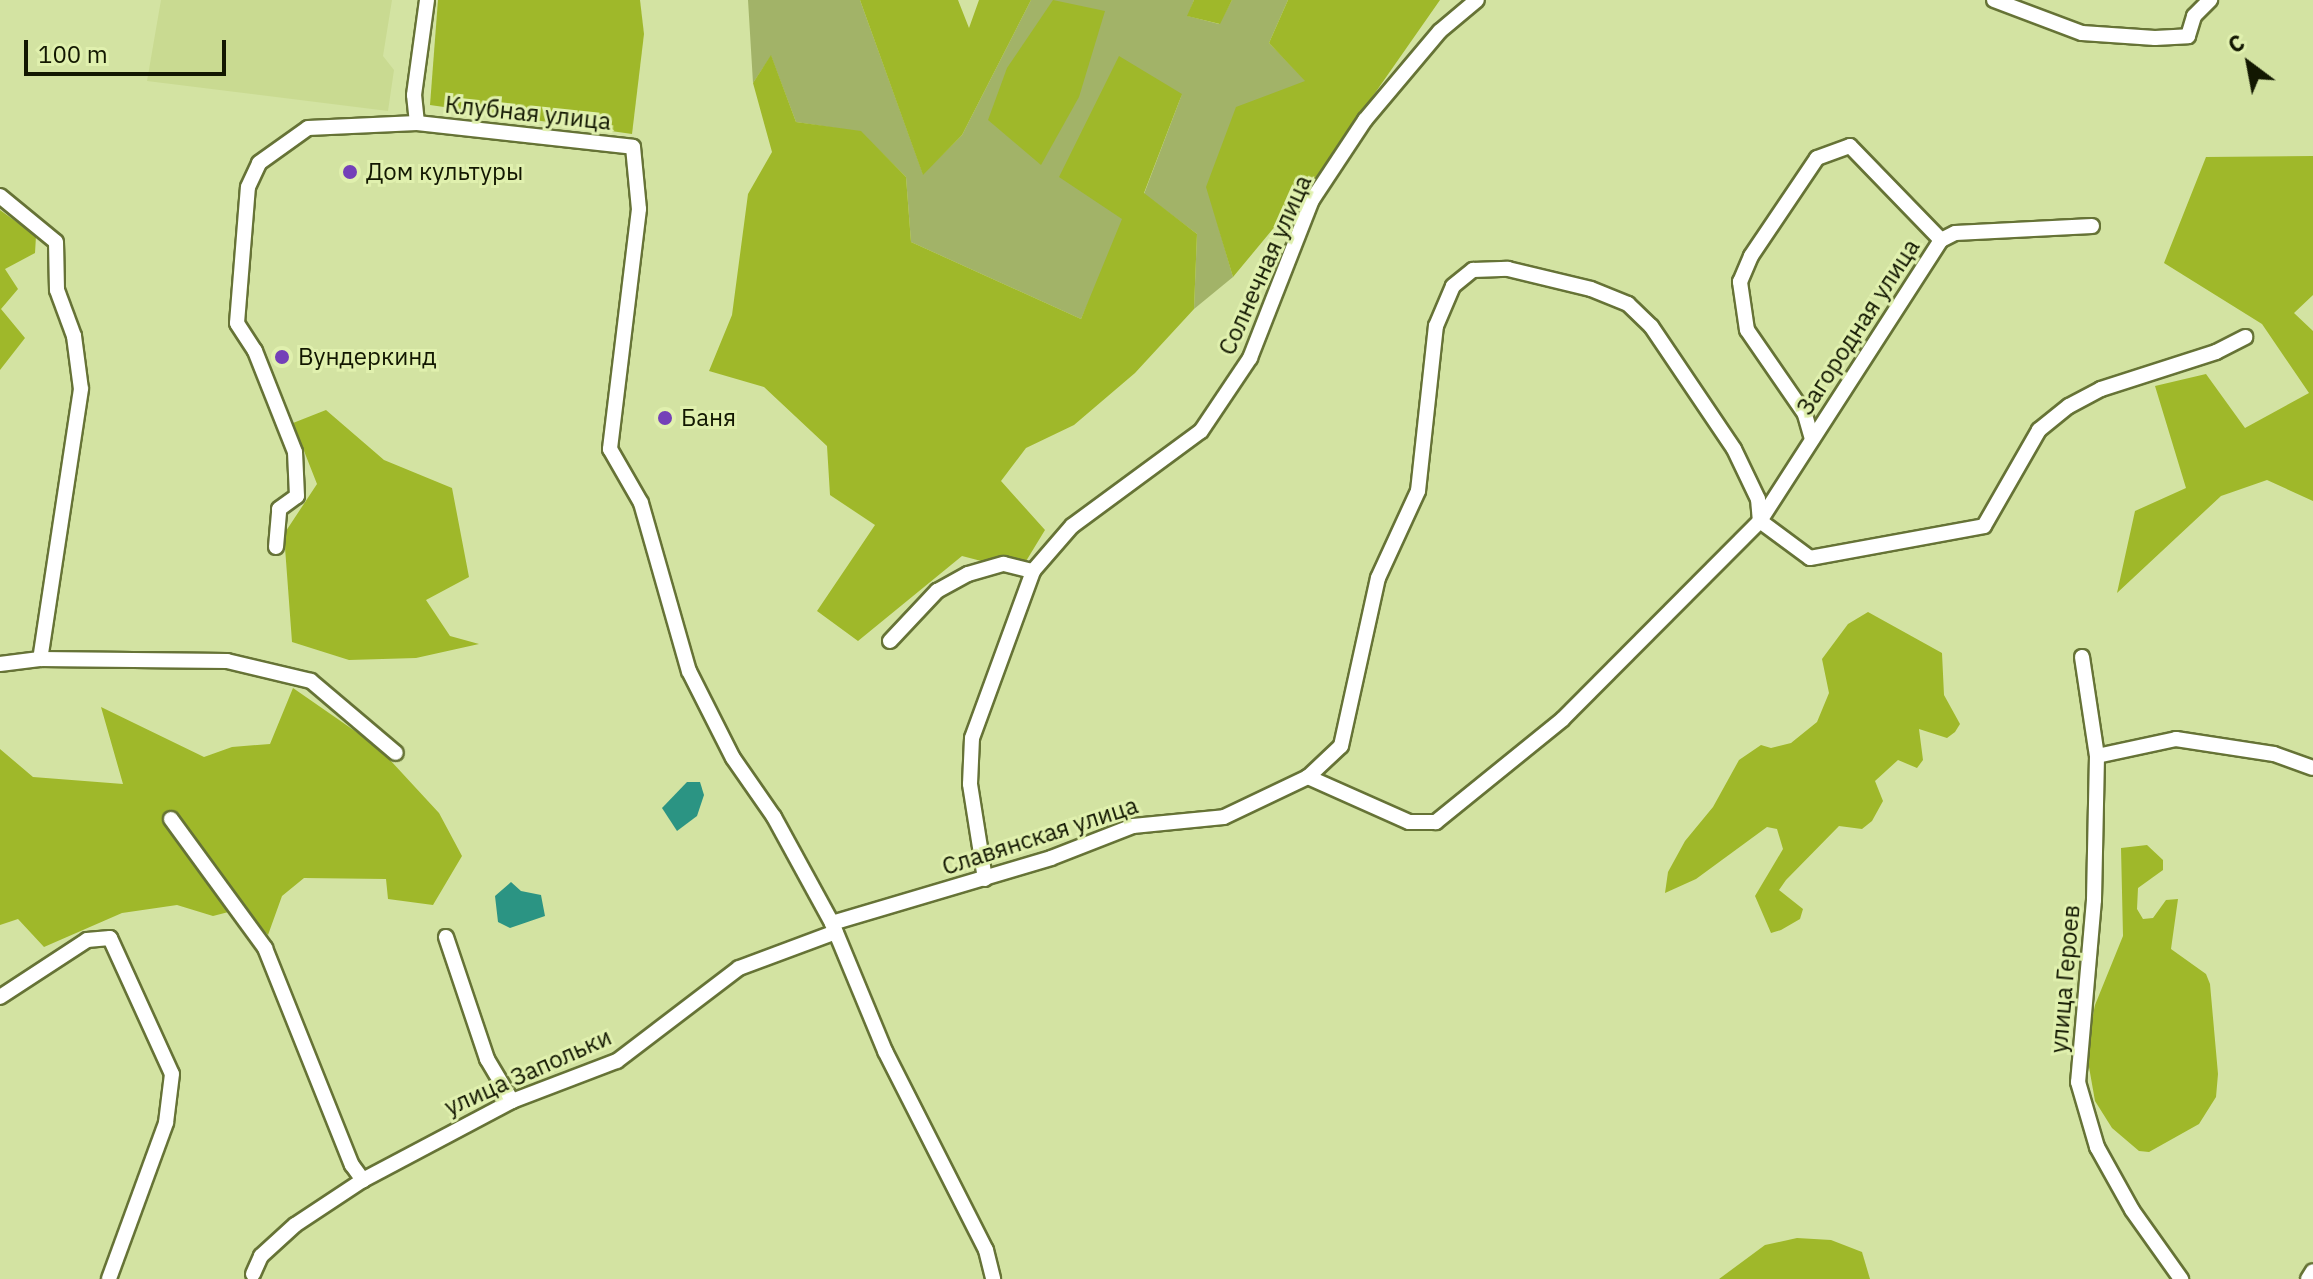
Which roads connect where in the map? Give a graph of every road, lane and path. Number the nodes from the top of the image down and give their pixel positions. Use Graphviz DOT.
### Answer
graph roads {
  1 [pos="427,0"];
  2 [pos="1994,0"];
  3 [pos="2210,0"];
  4 [pos="1475,1"];
  5 [pos="417,123"];
  6 [pos="0,196"];
  7 [pos="2092,226"];
  8 [pos="1941,240"];
  9 [pos="2245,337"];
  10 [pos="1812,439"];
  11 [pos="1760,521"];
  12 [pos="276,547"];
  13 [pos="1033,571"];
  14 [pos="890,641"];
  15 [pos="2082,657"];
  16 [pos="40,659"];
  17 [pos="0,664"];
  18 [pos="396,753"];
  19 [pos="2097,756"];
  20 [pos="2313,768"];
  21 [pos="1308,777"];
  22 [pos="171,819"];
  23 [pos="985,879"];
  24 [pos="834,928"];
  25 [pos="446,937"];
  26 [pos="0,997"];
  27 [pos="512,1101"];
  28 [pos="363,1180"];
  29 [pos="2313,1271"];
  30 [pos="253,1274"];
  31 [pos="109,1279"];
  32 [pos="993,1279"];
  33 [pos="2181,1279"];
  34 [pos="2308,1279"];
  1 -- 5 [label="street, Клубная улица"];
  2 -- 3 [label="street"];
  4 -- 13 [label="street, Солнечная улица"];
  5 -- 12 [label="street"];
  5 -- 24 [label="street, Клубная улица"];
  6 -- 16 [label="street"];
  7 -- 8 [label="street, Загородная улица"];
  8 -- 10 [label="street, Загородная улица"];
  8 -- 10 [label="street, Загородная улица"];
  9 -- 11 [label="street"];
  10 -- 11 [label="street, Загородная улица"];
  11 -- 21 [label="street, Загородная улица"];
  11 -- 21 [label="street, Славянская улица"];
  13 -- 14 [label="street"];
  13 -- 23 [label="street, Солнечная улица"];
  15 -- 19 [label="street, улица Героев"];
  16 -- 17 [label="street"];
  16 -- 18 [label="street"];
  19 -- 20 [label="street"];
  19 -- 33 [label="street, улица Героев"];
  21 -- 23 [label="street, Славянская улица"];
  22 -- 28 [label="street"];
  23 -- 24 [label="street, Славянская улица"];
  24 -- 27 [label="street, улица Запольки"];
  24 -- 32 [label="street"];
  25 -- 27 [label="street"];
  26 -- 31 [label="street"];
  27 -- 28 [label="street, улица Запольки"];
  28 -- 30 [label="street, улица Запольки"];
  29 -- 34 [label="street"];
}
